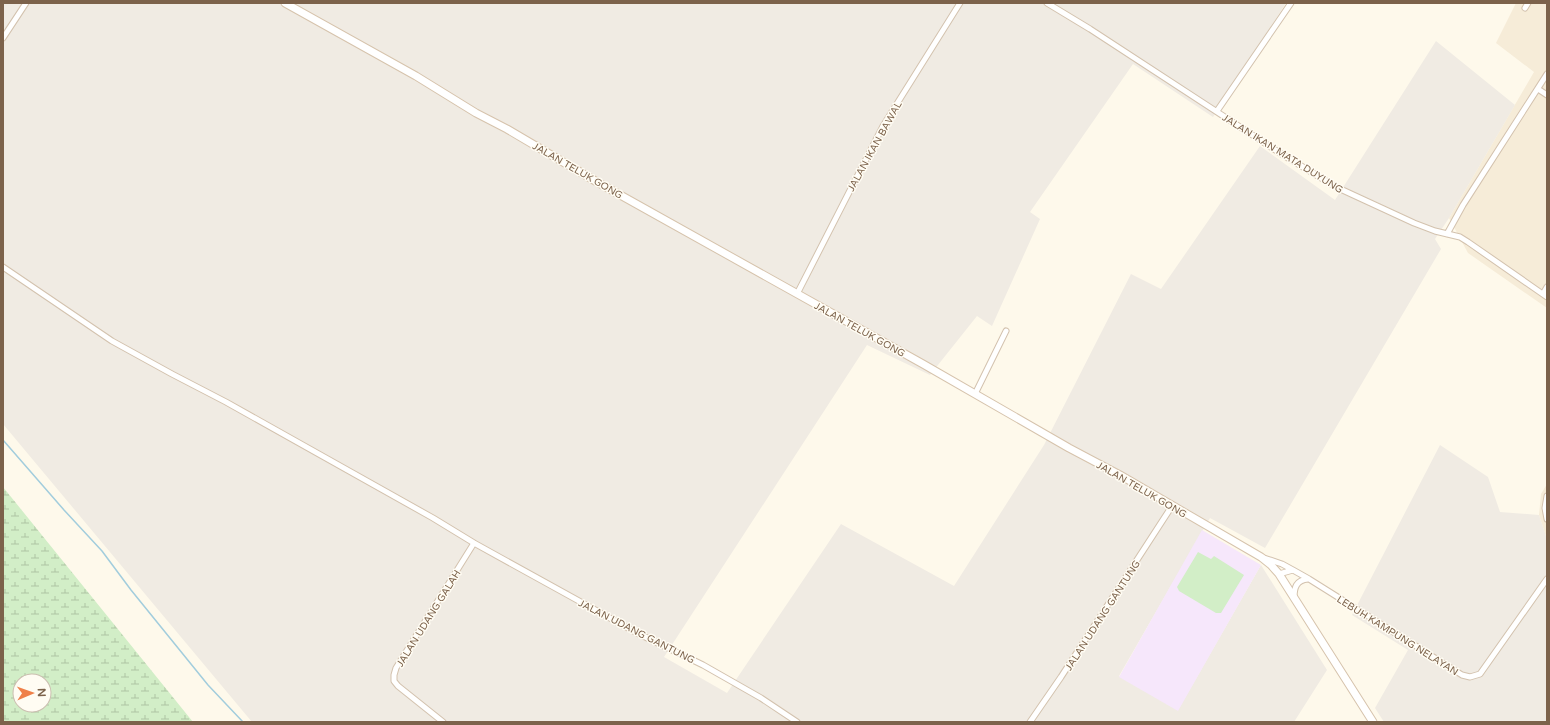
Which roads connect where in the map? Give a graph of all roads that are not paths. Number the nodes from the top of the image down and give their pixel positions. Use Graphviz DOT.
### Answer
graph roads {
  1 [pos="26,3"];
  2 [pos="285,3"];
  3 [pos="960,3"];
  4 [pos="1047,3"];
  5 [pos="1291,3"];
  6 [pos="3,38"];
  7 [pos="1547,74"];
  8 [pos="1538,89"];
  9 [pos="1547,95"];
  10 [pos="1217,111"];
  11 [pos="1447,234"];
  12 [pos="3,267"];
  13 [pos="1547,287"];
  14 [pos="797,294"];
  15 [pos="1545,296"];
  16 [pos="1006,331"];
  17 [pos="975,394"];
  18 [pos="1547,496"];
  19 [pos="1172,506"];
  20 [pos="1547,519"];
  21 [pos="474,543"];
  22 [pos="1261,557"];
  23 [pos="1293,570"];
  24 [pos="1279,574"];
  25 [pos="1547,578"];
  26 [pos="1309,579"];
  27 [pos="1294,599"];
  28 [pos="443,722"];
  29 [pos="797,722"];
  30 [pos="1030,722"];
  31 [pos="1373,722"];
  1 -- 6 [label="street"];
  2 -- 14 [label="street, JALAN TELUK GONG"];
  3 -- 14 [label="street, JALAN IKAN BAWAL"];
  4 -- 10 [label="street, JALAN IKAN MATA DUYUNG"];
  5 -- 10 [label="street"];
  7 -- 8 [label="street"];
  8 -- 9 [label="street"];
  8 -- 11 [label="street"];
  10 -- 11 [label="street, JALAN IKAN MATA DUYUNG"];
  11 -- 15 [label="street, JALAN IKAN MATA DUYUNG"];
  12 -- 21 [label="street, JALAN UDANG GANTUNG"];
  13 -- 15 [label="street"];
  14 -- 17 [label="street, JALAN TELUK GONG"];
  16 -- 17 [label="street"];
  17 -- 19 [label="street, JALAN TELUK GONG"];
  18 -- 20 [label="street"];
  19 -- 22 [label="street, JALAN TELUK GONG"];
  19 -- 30 [label="street, JALAN UDANG GANTUNG"];
  21 -- 28 [label="street, JALAN UDANG GALAH"];
  21 -- 29 [label="street, JALAN UDANG GANTUNG"];
  22 -- 23 [label="street, LEBUH KAMPUNG NELAYAN"];
  22 -- 24 [label="street, JALAN TELUK GONG"];
  23 -- 24 [label="street"];
  23 -- 26 [label="street, LEBUH KAMPUNG NELAYAN"];
  24 -- 27 [label="street, JALAN TELUK GONG"];
  25 -- 26 [label="street, LEBUH KAMPUNG NELAYAN"];
  26 -- 27 [label="street"];
  27 -- 31 [label="street, JALAN TELUK GONG"];
}
